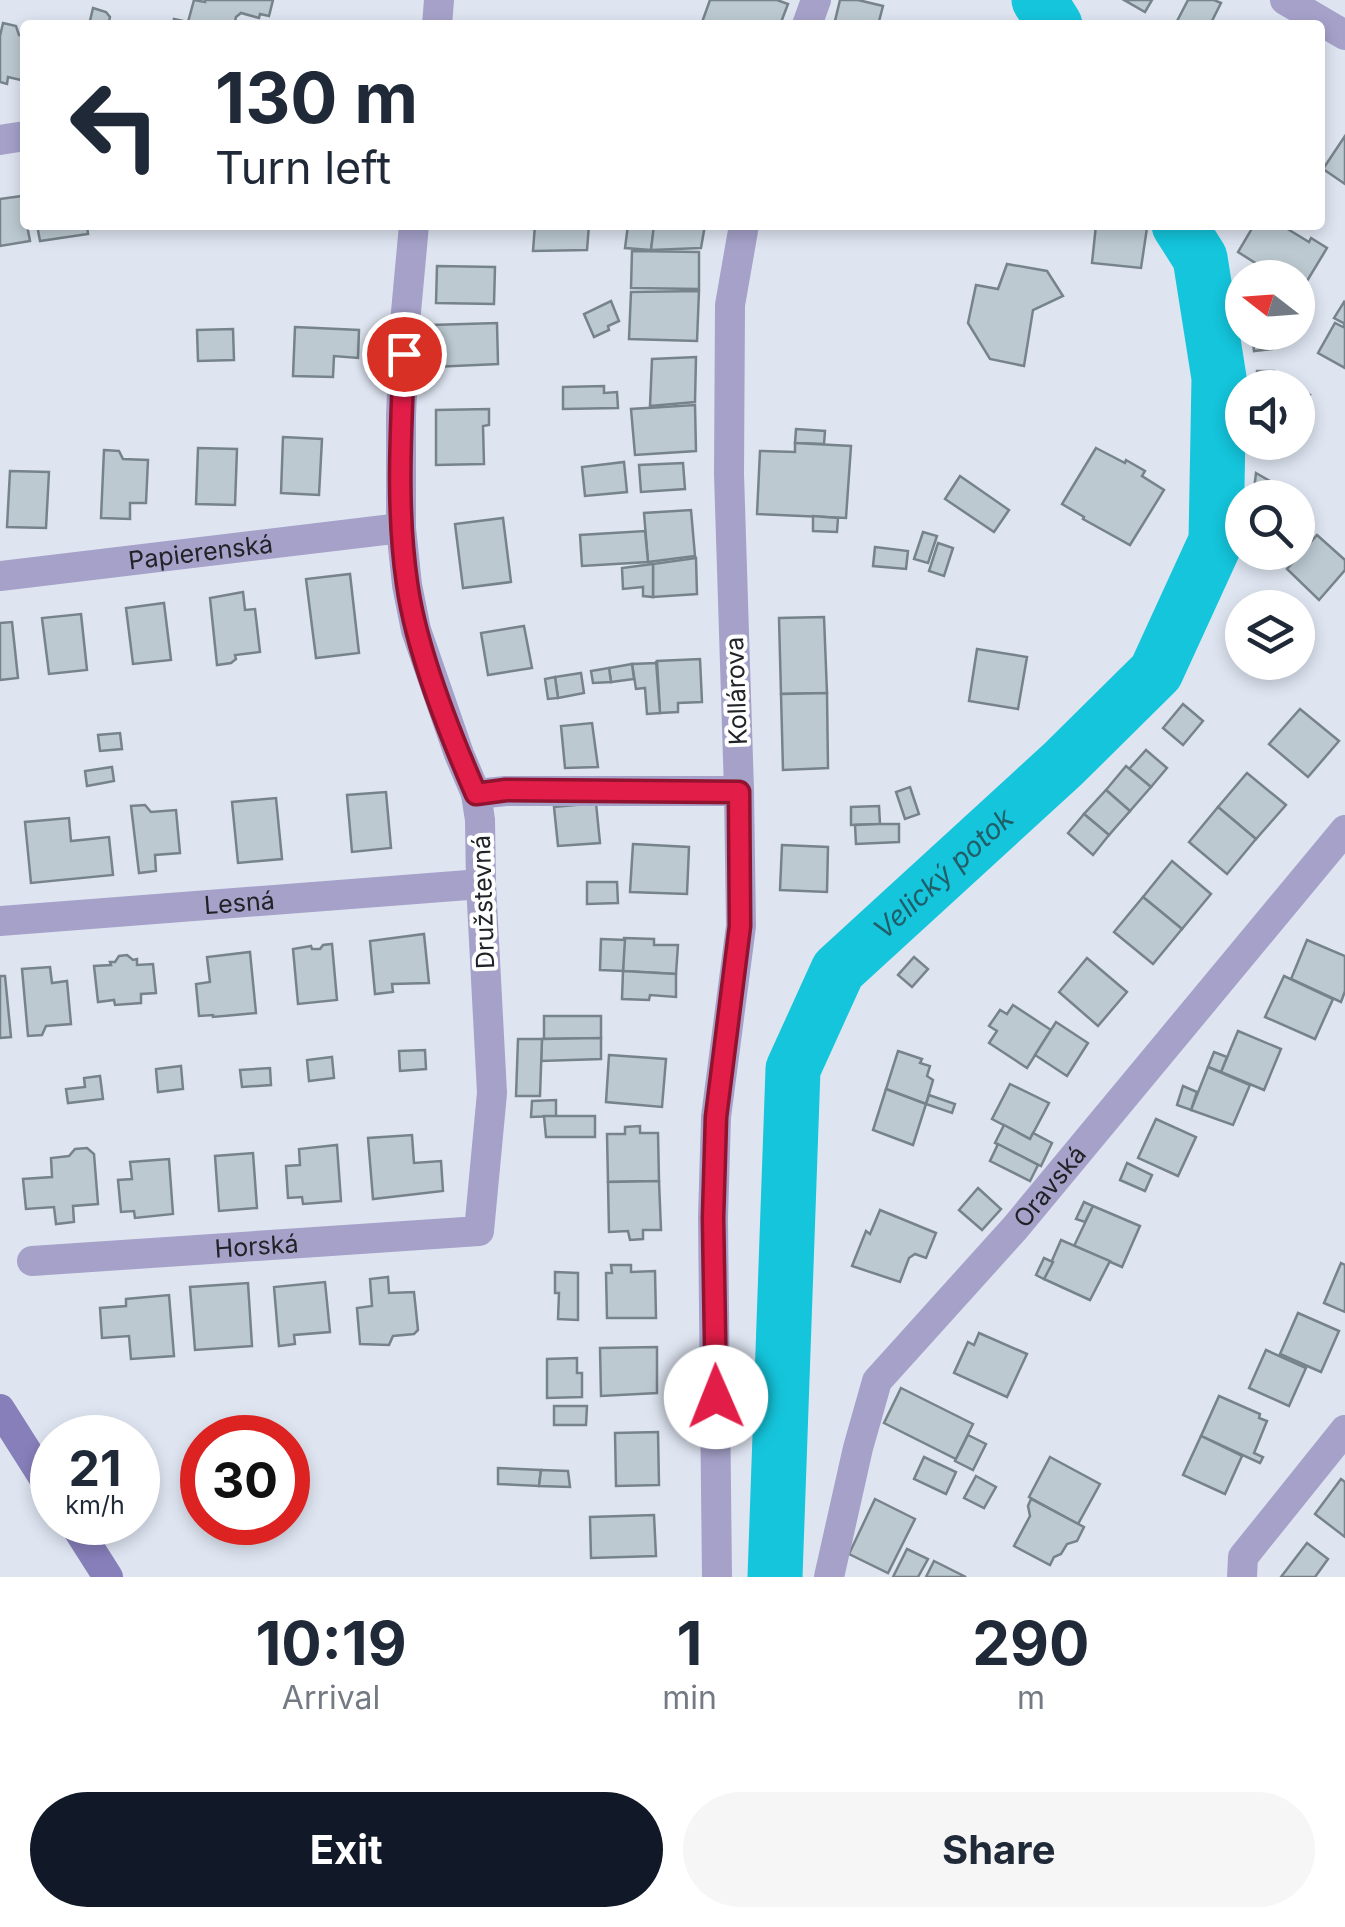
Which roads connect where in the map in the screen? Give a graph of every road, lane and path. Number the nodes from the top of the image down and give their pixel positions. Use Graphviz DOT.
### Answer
graph roads {
  1 [pos="1285,0"];
  2 [pos="1319,20"];
  3 [pos="414,230"];
  4 [pos="743,230"];
  5 [pos="401,528"];
  6 [pos="0,576"];
  7 [pos="739,792"];
  8 [pos="476,794"];
  9 [pos="1345,830"];
  10 [pos="481,884"];
  11 [pos="0,922"];
  12 [pos="478,1232"];
  13 [pos="32,1261"];
  14 [pos="0,1408"];
  15 [pos="1342,1440"];
  16 [pos="30,1456"];
  17 [pos="87,1545"];
  18 [pos="108,1577"];
  19 [pos="717,1577"];
  20 [pos="829,1577"];
  21 [pos="1242,1577"];
  1 -- 2 [label="street"];
  3 -- 5 [label="street, Družstevná"];
  4 -- 7 [label="street, Kollárova"];
  5 -- 6 [label="street, Papierenská"];
  5 -- 8 [label="street, Družstevná"];
  7 -- 8 [label="street"];
  7 -- 19 [label="street, Kollárova"];
  8 -- 10 [label="street, Družstevná"];
  9 -- 20 [label="street, Oravská"];
  10 -- 11 [label="street, Lesná"];
  10 -- 12 [label="street, Družstevná"];
  12 -- 13 [label="street, Horská"];
  14 -- 16 [label="main road"];
  15 -- 21 [label="street"];
  17 -- 18 [label="main road"];
}
